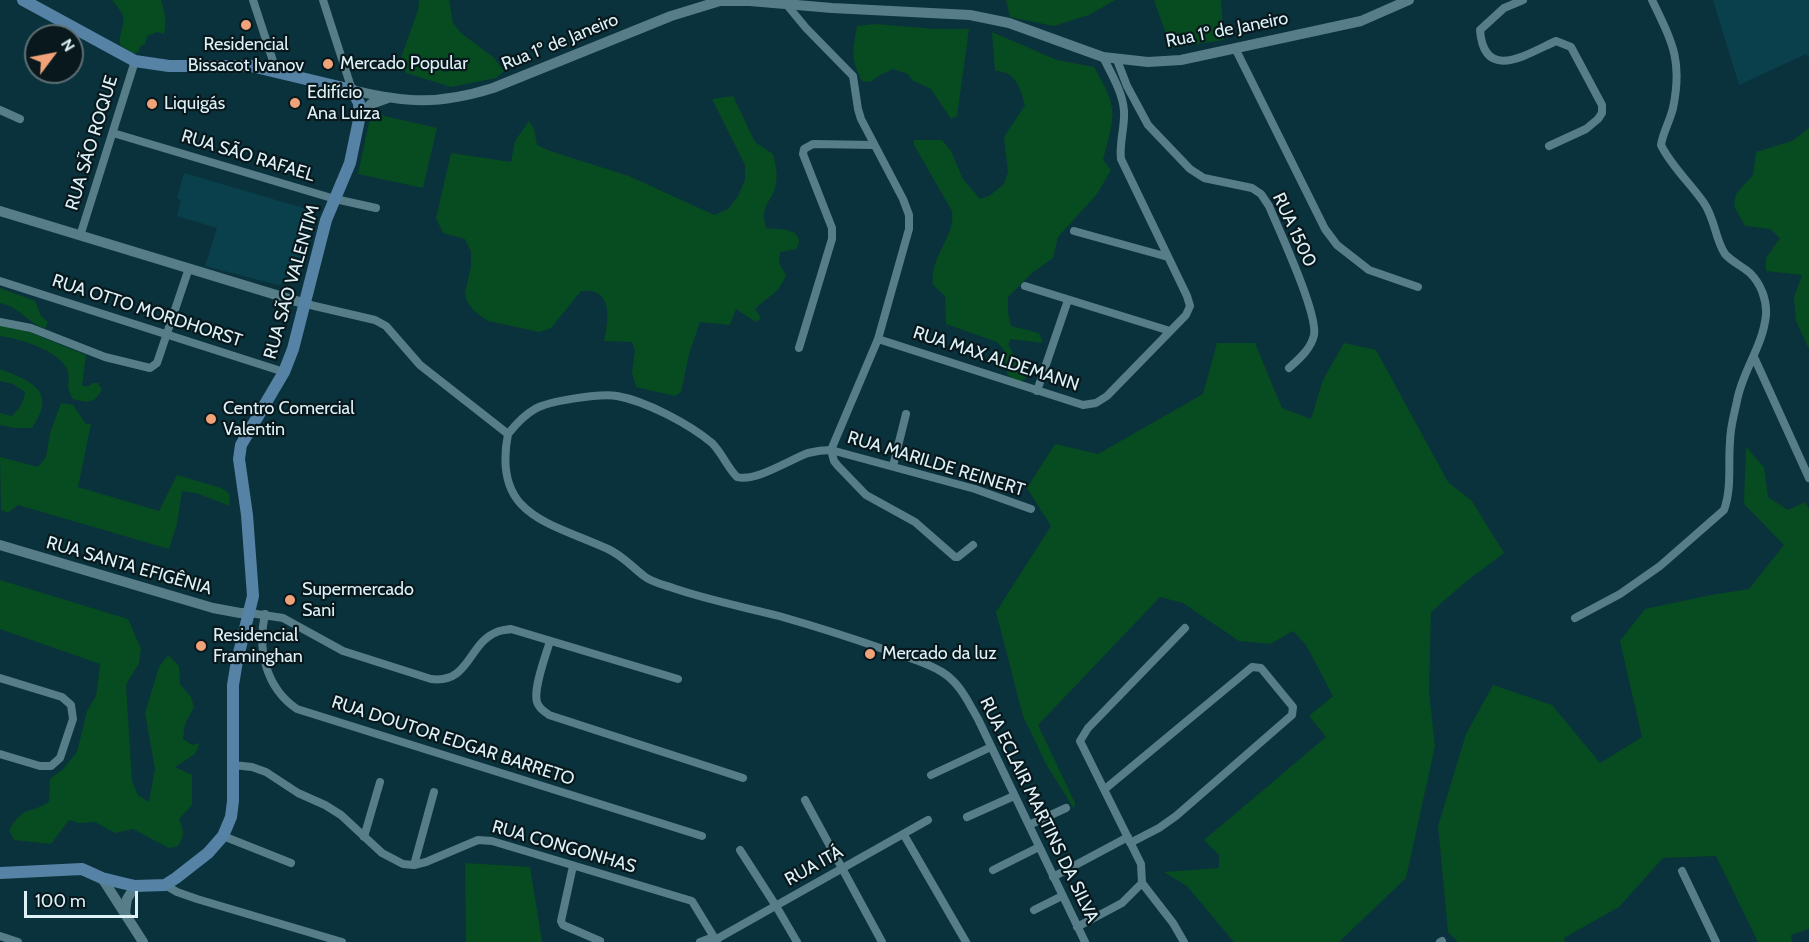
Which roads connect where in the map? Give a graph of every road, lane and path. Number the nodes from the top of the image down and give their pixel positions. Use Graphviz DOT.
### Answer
graph roads {
  1 [pos="23,0"];
  2 [pos="253,0"];
  3 [pos="323,0"];
  4 [pos="1409,0"];
  5 [pos="1523,0"];
  6 [pos="1652,0"];
  7 [pos="787,5"];
  8 [pos="1235,48"];
  9 [pos="1103,57"];
  10 [pos="1118,60"];
  11 [pos="135,61"];
  12 [pos="272,70"];
  13 [pos="352,90"];
  14 [pos="388,98"];
  15 [pos="0,110"];
  16 [pos="360,115"];
  17 [pos="20,119"];
  18 [pos="112,133"];
  19 [pos="874,145"];
  20 [pos="1549,146"];
  21 [pos="335,199"];
  22 [pos="376,208"];
  23 [pos="0,211"];
  24 [pos="1074,231"];
  25 [pos="80,236"];
  26 [pos="1168,257"];
  27 [pos="189,268"];
  28 [pos="0,281"];
  29 [pos="1024,286"];
  30 [pos="1418,287"];
  31 [pos="1068,300"];
  32 [pos="306,304"];
  33 [pos="0,322"];
  34 [pos="1170,331"];
  35 [pos="167,335"];
  36 [pos="878,339"];
  37 [pos="800,348"];
  38 [pos="1754,357"];
  39 [pos="1289,368"];
  40 [pos="284,372"];
  41 [pos="1037,391"];
  42 [pos="906,414"];
  43 [pos="508,434"];
  44 [pos="831,450"];
  45 [pos="893,466"];
  46 [pos="1809,478"];
  47 [pos="1031,509"];
  48 [pos="0,545"];
  49 [pos="973,545"];
  50 [pos="250,613"];
  51 [pos="265,614"];
  52 [pos="1575,618"];
  53 [pos="1185,628"];
  54 [pos="550,641"];
  55 [pos="0,678"];
  56 [pos="678,679"];
  57 [pos="991,747"];
  58 [pos="0,754"];
  59 [pos="233,765"];
  60 [pos="931,775"];
  61 [pos="743,778"];
  62 [pos="380,782"];
  63 [pos="1105,789"];
  64 [pos="434,792"];
  65 [pos="1014,796"];
  66 [pos="805,800"];
  67 [pos="1066,808"];
  68 [pos="967,817"];
  69 [pos="928,820"];
  70 [pos="1029,825"];
  71 [pos="904,835"];
  72 [pos="223,836"];
  73 [pos="702,836"];
  74 [pos="364,837"];
  75 [pos="1129,840"];
  76 [pos="1039,847"];
  77 [pos="740,850"];
  78 [pos="291,863"];
  79 [pos="414,865"];
  80 [pos="573,866"];
  81 [pos="842,869"];
  82 [pos="993,870"];
  83 [pos="1682,871"];
  84 [pos="0,873"];
  85 [pos="1053,877"];
  86 [pos="102,878"];
  87 [pos="1142,883"];
  88 [pos="165,885"];
  89 [pos="135,886"];
  90 [pos="1062,896"];
  91 [pos="776,906"];
  92 [pos="1034,910"];
  93 [pos="125,913"];
  94 [pos="1077,927"];
  95 [pos="0,936"];
  96 [pos="600,940"];
  97 [pos="716,941"];
  98 [pos="18,942"];
  99 [pos="144,942"];
  100 [pos="342,942"];
  101 [pos="700,942"];
  102 [pos="797,942"];
  103 [pos="882,942"];
  104 [pos="966,942"];
  105 [pos="1085,942"];
  106 [pos="1184,942"];
  107 [pos="1716,942"];
  1 -- 11 [label="main road, Rua 1º de Janeiro"];
  2 -- 12 [label="street"];
  3 -- 13 [label="street"];
  4 -- 8 [label="street, Rua 1º de Janeiro"];
  5 -- 20 [label="street"];
  6 -- 38 [label="street"];
  7 -- 9 [label="street, Rua 1º de Janeiro"];
  7 -- 14 [label="street, Rua 1º de Janeiro"];
  7 -- 19 [label="street"];
  8 -- 10 [label="street, Rua 1º de Janeiro"];
  8 -- 30 [label="street"];
  9 -- 10 [label="street, Rua 1º de Janeiro"];
  9 -- 26 [label="street, RUA MAX ALDEMANN"];
  10 -- 39 [label="street, RUA 1500"];
  11 -- 12 [label="main road, Rua 1º de Janeiro"];
  11 -- 18 [label="street, RUA SÃO ROQUE"];
  12 -- 13 [label="main road, Rua 1º de Janeiro"];
  13 -- 14 [label="street, Rua 1º de Janeiro"];
  13 -- 16 [label="main road, RUA SÃO VALENTIM"];
  14 -- 16 [label="street"];
  15 -- 17 [label="street"];
  16 -- 21 [label="main road, RUA SÃO VALENTIM"];
  18 -- 21 [label="street, RUA SÃO RAFAEL"];
  18 -- 25 [label="street, RUA SÃO ROQUE"];
  19 -- 36 [label="street"];
  19 -- 37 [label="street"];
  21 -- 22 [label="street, RUA SÃO RAFAEL"];
  21 -- 32 [label="main road, RUA SÃO VALENTIM"];
  23 -- 25 [label="street"];
  24 -- 26 [label="street"];
  25 -- 27 [label="street"];
  26 -- 34 [label="street, RUA MAX ALDEMANN"];
  27 -- 32 [label="street"];
  27 -- 35 [label="street"];
  28 -- 35 [label="street, RUA OTTO MORDHORST"];
  29 -- 31 [label="street"];
  31 -- 34 [label="street"];
  31 -- 41 [label="street"];
  32 -- 40 [label="main road, RUA SÃO VALENTIM"];
  32 -- 43 [label="street"];
  33 -- 35 [label="street"];
  34 -- 41 [label="street, RUA MAX ALDEMANN"];
  35 -- 40 [label="street, RUA OTTO MORDHORST"];
  36 -- 41 [label="street, RUA MAX ALDEMANN"];
  36 -- 44 [label="street"];
  38 -- 46 [label="street"];
  38 -- 52 [label="street"];
  40 -- 50 [label="main road, RUA SÃO VALENTIM"];
  42 -- 45 [label="street"];
  43 -- 44 [label="street"];
  43 -- 57 [label="street, RUA ECLAIR MARTINS DA SILVA"];
  44 -- 45 [label="street, RUA MARILDE REINERT"];
  44 -- 49 [label="street"];
  45 -- 47 [label="street, RUA MARILDE REINERT"];
  48 -- 50 [label="street, RUA SANTA EFIGÊNIA"];
  50 -- 51 [label="street"];
  50 -- 59 [label="main road, RUA SÃO VALENTIM"];
  51 -- 54 [label="street"];
  51 -- 73 [label="street, RUA DOUTOR EDGAR BARRETO"];
  53 -- 63 [label="street"];
  54 -- 56 [label="street"];
  54 -- 61 [label="street"];
  55 -- 58 [label="street"];
  57 -- 60 [label="street"];
  57 -- 65 [label="street, RUA ECLAIR MARTINS DA SILVA"];
  59 -- 72 [label="main road, RUA SÃO VALENTIM"];
  59 -- 74 [label="street"];
  62 -- 74 [label="street"];
  63 -- 75 [label="street"];
  63 -- 75 [label="street"];
  64 -- 79 [label="street"];
  65 -- 68 [label="street"];
  65 -- 70 [label="street, RUA ECLAIR MARTINS DA SILVA"];
  66 -- 81 [label="street"];
  67 -- 70 [label="street"];
  69 -- 71 [label="street, RUA ITÁ"];
  70 -- 76 [label="street, RUA ECLAIR MARTINS DA SILVA"];
  71 -- 81 [label="street, RUA ITÁ"];
  71 -- 104 [label="street"];
  72 -- 78 [label="street"];
  72 -- 88 [label="main road, RUA SÃO VALENTIM"];
  74 -- 79 [label="street"];
  75 -- 85 [label="street"];
  75 -- 87 [label="street"];
  76 -- 82 [label="street"];
  76 -- 85 [label="street, RUA ECLAIR MARTINS DA SILVA"];
  77 -- 91 [label="street"];
  79 -- 80 [label="street, RUA CONGONHAS"];
  80 -- 96 [label="street"];
  80 -- 97 [label="street, RUA CONGONHAS"];
  81 -- 91 [label="street, RUA ITÁ"];
  81 -- 103 [label="street"];
  83 -- 107 [label="street"];
  84 -- 86 [label="main road"];
  85 -- 90 [label="street, RUA ECLAIR MARTINS DA SILVA"];
  86 -- 89 [label="main road"];
  86 -- 93 [label="street"];
  87 -- 94 [label="street"];
  87 -- 106 [label="street"];
  88 -- 89 [label="main road"];
  88 -- 100 [label="street"];
  89 -- 93 [label="street"];
  90 -- 92 [label="street"];
  90 -- 94 [label="street, RUA ECLAIR MARTINS DA SILVA"];
  91 -- 97 [label="street, RUA ITÁ"];
  91 -- 102 [label="street"];
  93 -- 99 [label="street"];
  94 -- 105 [label="street, RUA ECLAIR MARTINS DA SILVA"];
  95 -- 98 [label="street"];
  97 -- 101 [label="street"];
}
